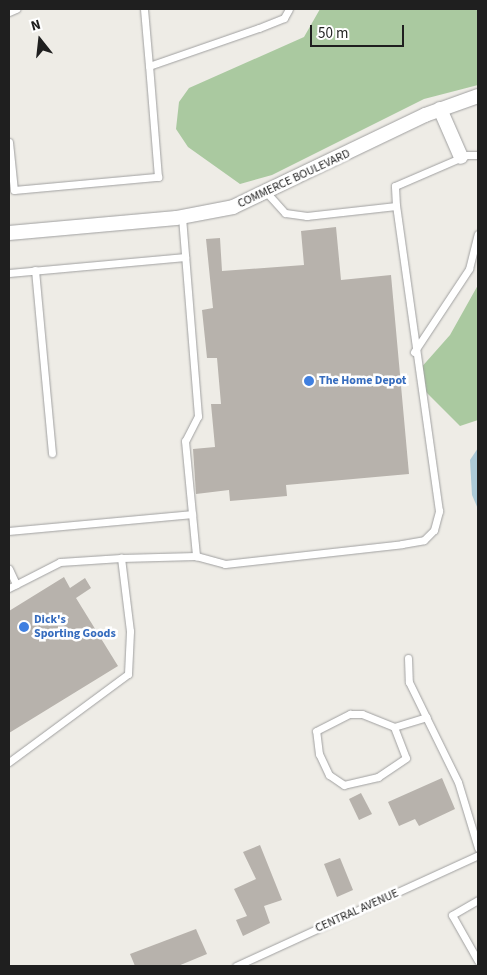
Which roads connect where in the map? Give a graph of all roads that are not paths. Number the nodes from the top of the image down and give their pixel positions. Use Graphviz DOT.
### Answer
graph roads {
  1 [pos="16,9"];
  2 [pos="144,9"];
  3 [pos="289,9"];
  4 [pos="9,12"];
  5 [pos="149,66"];
  6 [pos="478,96"];
  7 [pos="440,109"];
  8 [pos="9,142"];
  9 [pos="478,155"];
  10 [pos="461,157"];
  11 [pos="268,194"];
  12 [pos="396,206"];
  13 [pos="182,217"];
  14 [pos="9,233"];
  15 [pos="478,234"];
  16 [pos="186,257"];
  17 [pos="35,270"];
  18 [pos="9,273"];
  19 [pos="414,352"];
  20 [pos="52,453"];
  21 [pos="192,514"];
  22 [pos="9,531"];
  23 [pos="196,556"];
  24 [pos="122,558"];
  25 [pos="9,569"];
  26 [pos="16,584"];
  27 [pos="9,588"];
  28 [pos="408,658"];
  29 [pos="426,717"];
  30 [pos="394,727"];
  31 [pos="9,762"];
  32 [pos="478,848"];
  33 [pos="478,855"];
  34 [pos="478,900"];
  35 [pos="478,961"];
  36 [pos="236,966"];
  1 -- 4 [label="lane"];
  2 -- 5 [label="lane"];
  3 -- 5 [label="lane"];
  5 -- 8 [label="lane"];
  6 -- 7 [label="street, COMMERCE BOULEVARD"];
  7 -- 10 [label="street"];
  7 -- 11 [label="street, COMMERCE BOULEVARD"];
  9 -- 10 [label="lane"];
  10 -- 12 [label="lane"];
  11 -- 12 [label="lane"];
  11 -- 13 [label="street, COMMERCE BOULEVARD"];
  12 -- 19 [label="lane"];
  13 -- 14 [label="street, COMMERCE BOULEVARD"];
  13 -- 16 [label="lane"];
  15 -- 19 [label="lane"];
  16 -- 17 [label="lane"];
  16 -- 21 [label="lane"];
  17 -- 18 [label="lane"];
  17 -- 20 [label="lane"];
  19 -- 23 [label="lane"];
  21 -- 22 [label="lane"];
  21 -- 23 [label="lane"];
  23 -- 24 [label="lane"];
  24 -- 26 [label="lane"];
  24 -- 31 [label="lane"];
  25 -- 26 [label="lane"];
  26 -- 27 [label="lane"];
  28 -- 29 [label="lane"];
  29 -- 30 [label="lane"];
  29 -- 32 [label="lane"];
  30 -- 30 [label="lane"];
  33 -- 36 [label="lane, CENTRAL AVENUE"];
  34 -- 35 [label="lane"];
}
